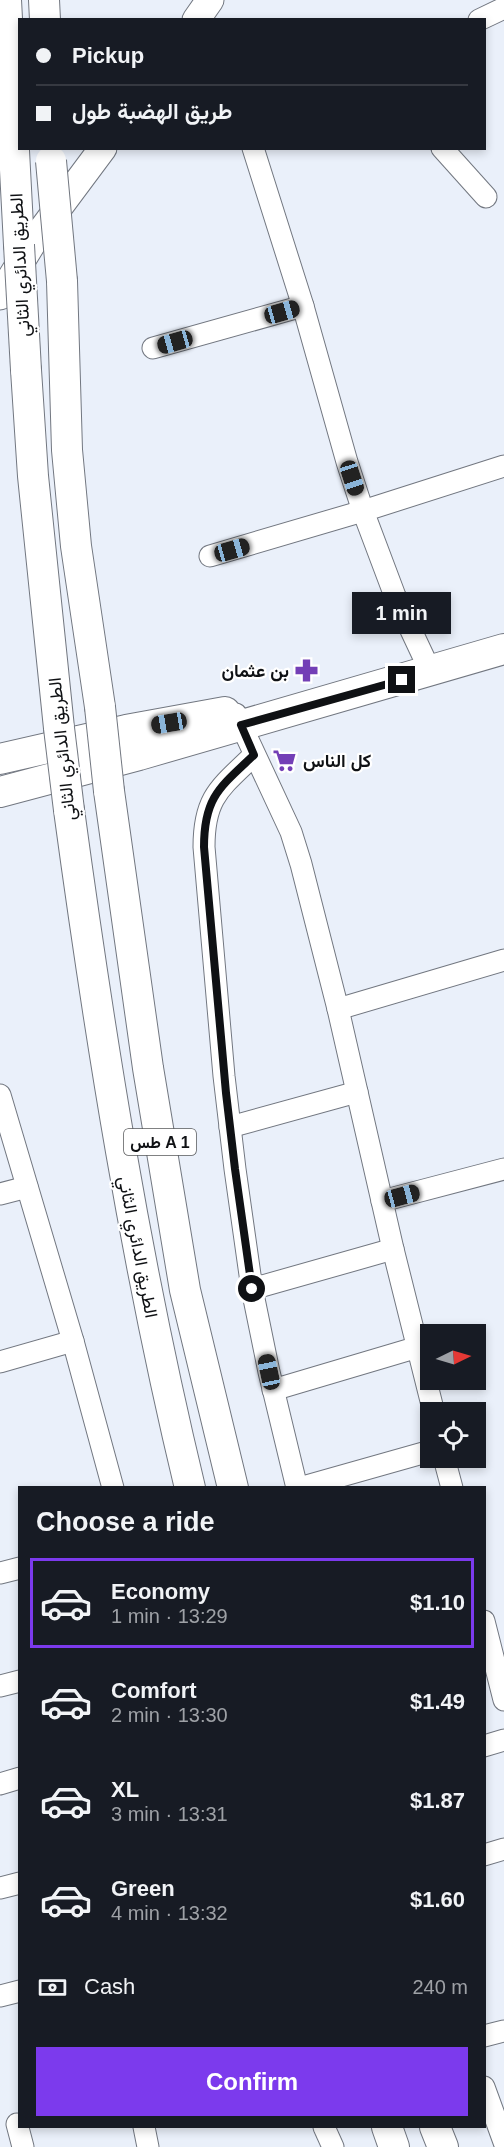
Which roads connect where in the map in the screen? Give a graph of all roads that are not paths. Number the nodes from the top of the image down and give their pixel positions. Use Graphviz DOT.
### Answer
graph roads {
  1 [pos="6,0"];
  2 [pos="44,0"];
  3 [pos="210,0"];
  4 [pos="504,8"];
  5 [pos="45,18"];
  6 [pos="197,18"];
  7 [pos="483,18"];
  8 [pos="102,150"];
  9 [pos="254,150"];
  10 [pos="444,150"];
  11 [pos="51,155"];
  12 [pos="486,197"];
  13 [pos="0,296"];
  14 [pos="303,306"];
  15 [pos="153,348"];
  16 [pos="504,466"];
  17 [pos="363,511"];
  18 [pos="210,556"];
  19 [pos="504,631"];
  20 [pos="504,649"];
  21 [pos="425,660"];
  22 [pos="238,718"];
  23 [pos="254,755"];
  24 [pos="2,758"];
  25 [pos="2,792"];
  26 [pos="504,960"];
  27 [pos="338,1009"];
  28 [pos="357,1092"];
  29 [pos="0,1095"];
  30 [pos="230,1127"];
  31 [pos="504,1169"];
  32 [pos="27,1187"];
  33 [pos="0,1194"];
  34 [pos="382,1201"];
  35 [pos="393,1249"];
  36 [pos="252,1289"];
  37 [pos="73,1341"];
  38 [pos="418,1347"];
  39 [pos="0,1362"];
  40 [pos="273,1390"];
  41 [pos="431,1402"];
  42 [pos="420,1454"];
  43 [pos="447,1468"];
  44 [pos="111,1486"];
  45 [pos="190,1486"];
  46 [pos="233,1486"];
  47 [pos="297,1486"];
  48 [pos="305,1486"];
  49 [pos="451,1486"];
  50 [pos="18,1568"];
  51 [pos="0,1573"];
  52 [pos="486,1633"];
  53 [pos="18,1682"];
  54 [pos="0,1686"];
  55 [pos="504,1700"];
  56 [pos="504,1740"];
  57 [pos="486,1745"];
  58 [pos="18,1779"];
  59 [pos="0,1784"];
  60 [pos="504,1849"];
  61 [pos="486,1854"];
  62 [pos="18,1884"];
  63 [pos="0,1888"];
  64 [pos="18,1992"];
  65 [pos="0,1996"];
  66 [pos="504,2031"];
  67 [pos="486,2036"];
  68 [pos="486,2092"];
  69 [pos="12,2125"];
  70 [pos="144,2128"];
  71 [pos="324,2128"];
  72 [pos="387,2128"];
  73 [pos="435,2128"];
  74 [pos="504,2142"];
  75 [pos="23,2147"];
  76 [pos="148,2147"];
  77 [pos="333,2147"];
  78 [pos="394,2147"];
  79 [pos="443,2147"];
  1 -- 45 [label="highway, الطريق الدائري الثاني / طس A 1, bridge"];
  2 -- 5 [label="highway"];
  3 -- 6 [label="main road"];
  4 -- 7 [label="street"];
  8 -- 13 [label="main road"];
  9 -- 14 [label="street"];
  10 -- 12 [label="street"];
  11 -- 46 [label="highway, الطريق الدائري الثاني / طس A 1, bridge"];
  14 -- 15 [label="street"];
  14 -- 17 [label="street"];
  16 -- 17 [label="street"];
  17 -- 18 [label="street"];
  17 -- 21 [label="street"];
  19 -- 21 [label="highway"];
  20 -- 22 [label="highway"];
  21 -- 22 [label="highway"];
  22 -- 23 [label="street"];
  22 -- 24 [label="highway"];
  22 -- 25 [label="highway"];
  23 -- 27 [label="street"];
  23 -- 30 [label="street"];
  26 -- 27 [label="street"];
  27 -- 28 [label="street"];
  28 -- 30 [label="street"];
  28 -- 34 [label="street"];
  29 -- 32 [label="street"];
  30 -- 36 [label="street"];
  31 -- 34 [label="street"];
  32 -- 33 [label="street"];
  32 -- 37 [label="street"];
  34 -- 35 [label="street"];
  35 -- 36 [label="street"];
  35 -- 38 [label="street"];
  36 -- 40 [label="street"];
  37 -- 39 [label="street"];
  37 -- 44 [label="street"];
  38 -- 40 [label="street"];
  38 -- 41 [label="street"];
  40 -- 47 [label="street"];
  42 -- 48 [label="street"];
  43 -- 49 [label="street"];
  50 -- 51 [label="street"];
  52 -- 55 [label="street"];
  53 -- 54 [label="street"];
  56 -- 57 [label="street"];
  58 -- 59 [label="street"];
  60 -- 61 [label="street"];
  62 -- 63 [label="street"];
  64 -- 65 [label="street"];
  66 -- 67 [label="street"];
  68 -- 74 [label="street"];
  69 -- 75 [label="street"];
  70 -- 76 [label="street"];
  71 -- 77 [label="street"];
  72 -- 78 [label="highway"];
  73 -- 79 [label="highway"];
}
